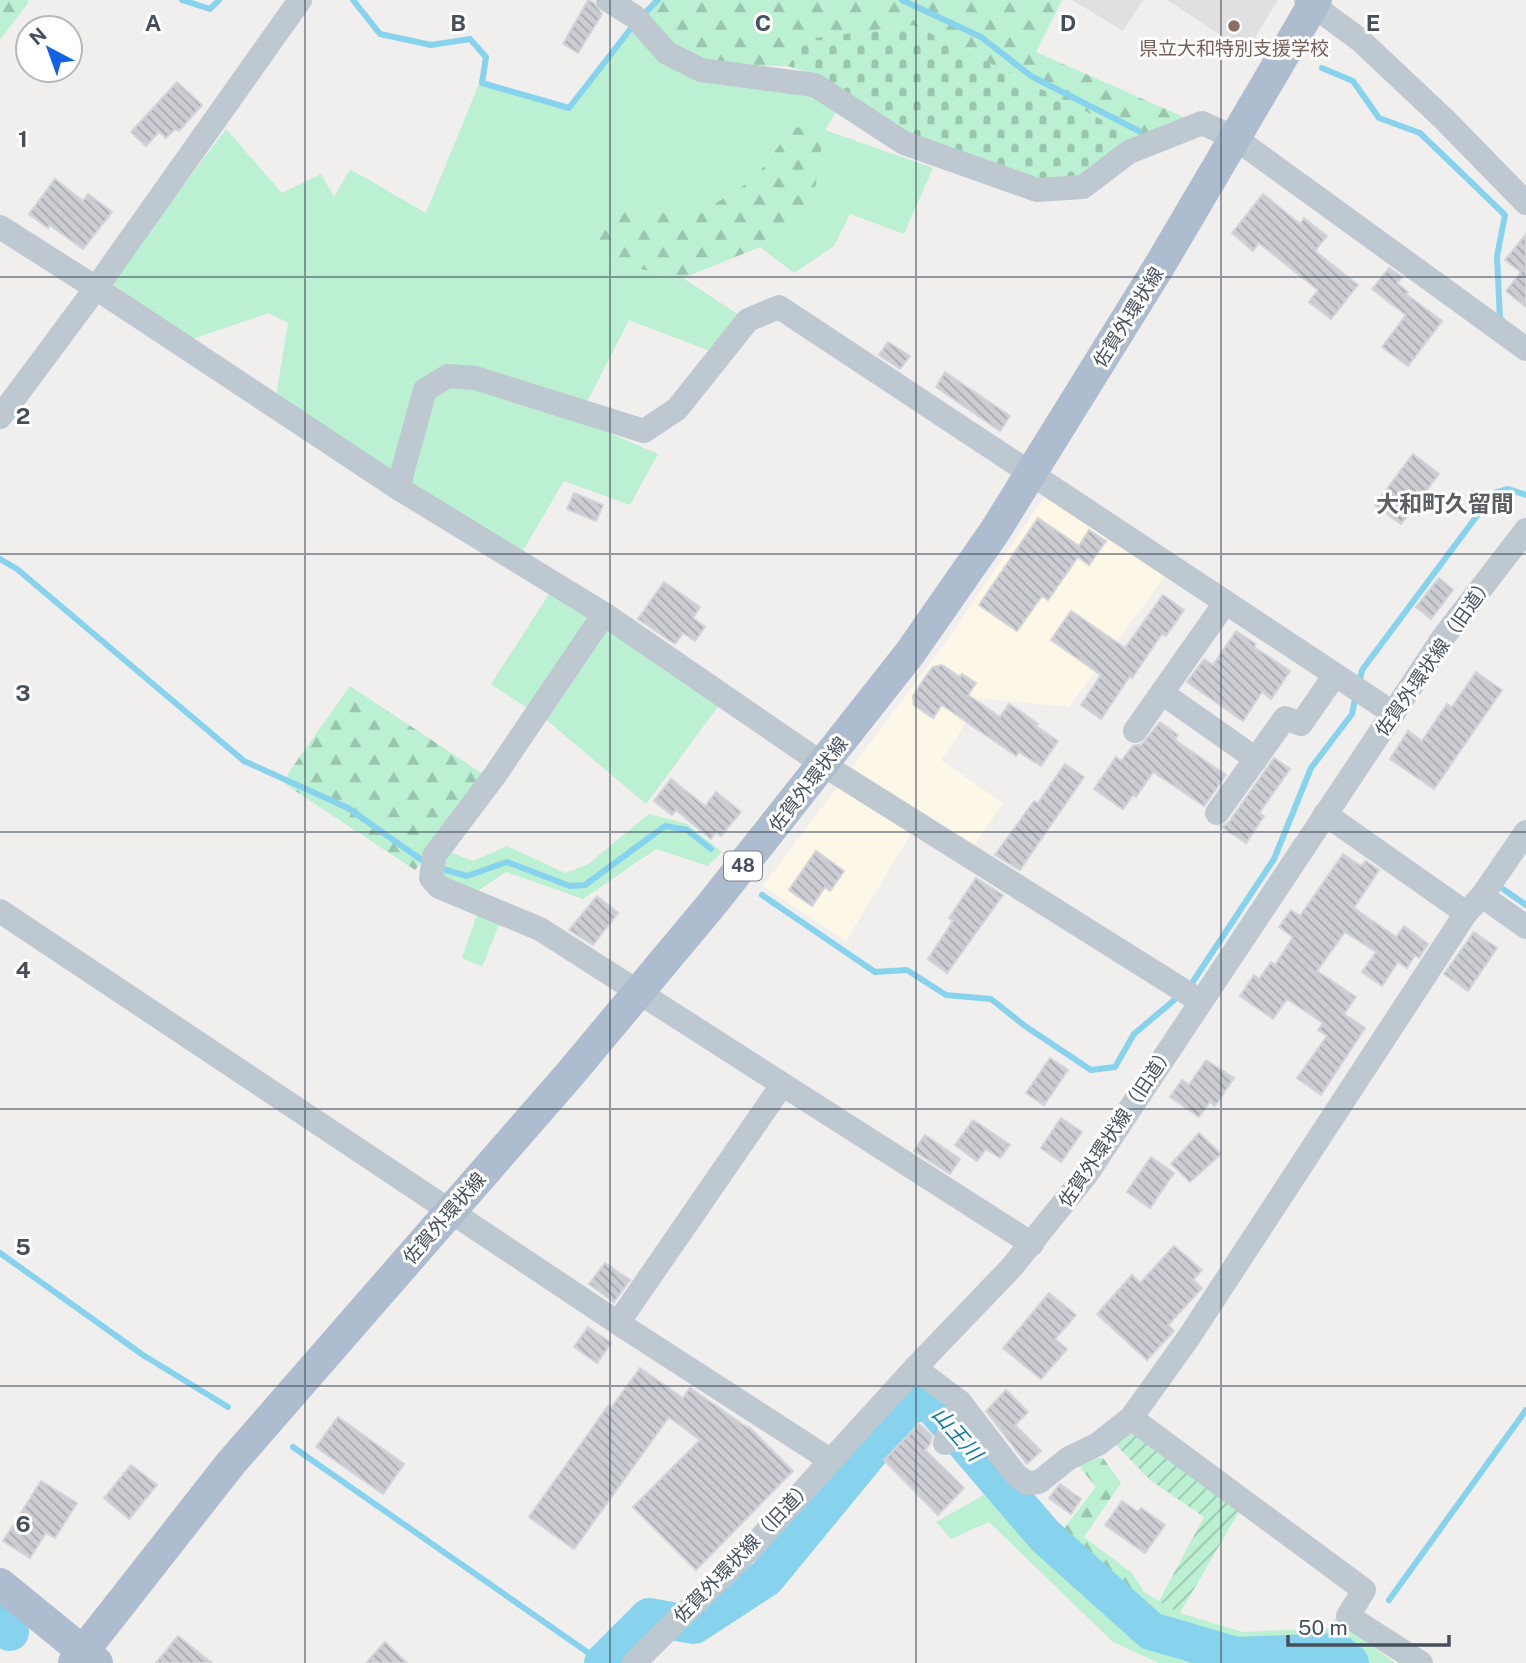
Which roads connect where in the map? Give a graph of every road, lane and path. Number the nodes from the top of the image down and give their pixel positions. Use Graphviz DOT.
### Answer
graph roads {
  1 [pos="300,0"];
  2 [pos="608,0"];
  3 [pos="1312,1"];
  4 [pos="1235,138"];
  5 [pos="1526,203"];
  6 [pos="0,227"];
  7 [pos="96,288"];
  8 [pos="1526,349"];
  9 [pos="0,417"];
  10 [pos="1030,475"];
  11 [pos="398,488"];
  12 [pos="1526,530"];
  13 [pos="1225,603"];
  14 [pos="604,614"];
  15 [pos="1340,678"];
  16 [pos="1161,693"];
  17 [pos="1393,713"];
  18 [pos="1135,731"];
  19 [pos="1256,759"];
  20 [pos="824,765"];
  21 [pos="1217,813"];
  22 [pos="1325,814"];
  23 [pos="1526,832"];
  24 [pos="1474,904"];
  25 [pos="0,911"];
  26 [pos="1526,927"];
  27 [pos="639,993"];
  28 [pos="1200,1001"];
  29 [pos="782,1084"];
  30 [pos="450,1211"];
  31 [pos="1032,1244"];
  32 [pos="618,1323"];
  33 [pos="915,1368"];
  34 [pos="960,1402"];
  35 [pos="1131,1418"];
  36 [pos="945,1443"];
  37 [pos="830,1460"];
  38 [pos="0,1584"];
  39 [pos="85,1659"];
  40 [pos="634,1663"];
  41 [pos="1421,1663"];
  1 -- 7 [label="street"];
  2 -- 4 [label="street"];
  3 -- 4 [label="main road, 佐賀外環状線 / 48"];
  3 -- 5 [label="street"];
  4 -- 8 [label="street"];
  4 -- 10 [label="main road, 佐賀外環状線 / 48"];
  6 -- 7 [label="street"];
  7 -- 9 [label="street"];
  7 -- 11 [label="street"];
  10 -- 11 [label="street"];
  10 -- 13 [label="street"];
  10 -- 20 [label="main road, 佐賀外環状線 / 48"];
  11 -- 14 [label="street"];
  12 -- 17 [label="street, 佐賀外環状線（旧道）"];
  13 -- 15 [label="street"];
  13 -- 16 [label="street"];
  14 -- 20 [label="street"];
  14 -- 27 [label="street"];
  15 -- 17 [label="street"];
  15 -- 19 [label="street"];
  16 -- 18 [label="street"];
  16 -- 19 [label="street"];
  17 -- 22 [label="street, 佐賀外環状線（旧道）"];
  19 -- 21 [label="street"];
  20 -- 27 [label="main road, 佐賀外環状線 / 48"];
  20 -- 28 [label="street"];
  22 -- 24 [label="street"];
  22 -- 28 [label="street, 佐賀外環状線（旧道）"];
  23 -- 24 [label="street"];
  24 -- 26 [label="street"];
  24 -- 35 [label="street"];
  25 -- 30 [label="street"];
  27 -- 29 [label="street"];
  27 -- 30 [label="main road, 佐賀外環状線 / 48"];
  28 -- 31 [label="street, 佐賀外環状線（旧道）"];
  29 -- 31 [label="street"];
  29 -- 32 [label="street"];
  30 -- 32 [label="street"];
  30 -- 39 [label="main road, 佐賀外環状線 / 48"];
  31 -- 33 [label="street, 佐賀外環状線（旧道）"];
  32 -- 37 [label="street"];
  33 -- 34 [label="street"];
  33 -- 37 [label="street, 佐賀外環状線（旧道）"];
  34 -- 35 [label="street"];
  34 -- 36 [label="street"];
  35 -- 41 [label="street"];
  37 -- 40 [label="street, 佐賀外環状線（旧道）"];
  38 -- 39 [label="main road"];
}
